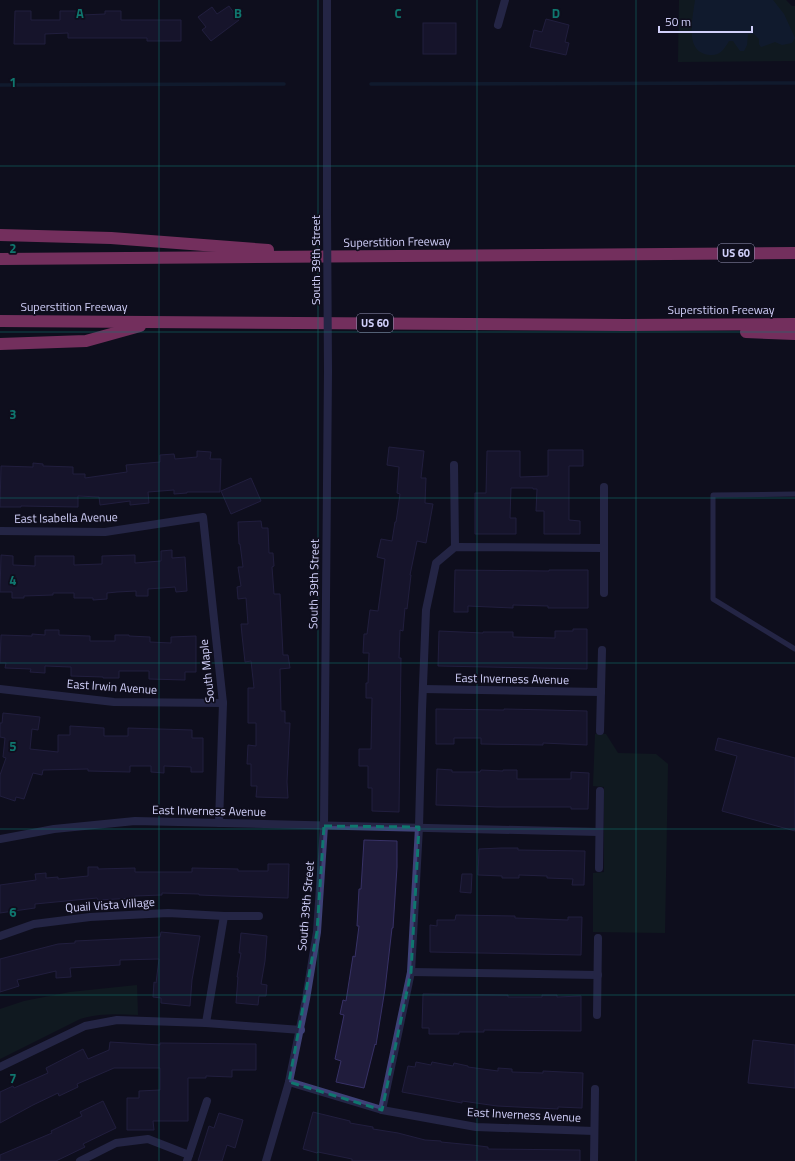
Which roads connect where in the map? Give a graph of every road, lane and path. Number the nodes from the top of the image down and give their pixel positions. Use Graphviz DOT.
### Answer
graph roads {
  1 [pos="327,0"];
  2 [pos="504,0"];
  3 [pos="498,25"];
  4 [pos="0,235"];
  5 [pos="795,253"];
  6 [pos="357,257"];
  7 [pos="0,259"];
  8 [pos="0,321"];
  9 [pos="155,322"];
  10 [pos="795,324"];
  11 [pos="678,326"];
  12 [pos="795,334"];
  13 [pos="0,344"];
  14 [pos="454,465"];
  15 [pos="604,487"];
  16 [pos="795,494"];
  17 [pos="203,517"];
  18 [pos="0,531"];
  19 [pos="454,547"];
  20 [pos="603,548"];
  21 [pos="604,593"];
  22 [pos="795,649"];
  23 [pos="602,650"];
  24 [pos="0,689"];
  25 [pos="423,689"];
  26 [pos="601,692"];
  27 [pos="223,703"];
  28 [pos="600,731"];
  29 [pos="600,791"];
  30 [pos="219,823"];
  31 [pos="324,826"];
  32 [pos="419,827"];
  33 [pos="599,832"];
  34 [pos="0,839"];
  35 [pos="599,868"];
  36 [pos="224,916"];
  37 [pos="259,916"];
  38 [pos="0,936"];
  39 [pos="598,938"];
  40 [pos="411,972"];
  41 [pos="598,975"];
  42 [pos="597,1015"];
  43 [pos="206,1023"];
  44 [pos="301,1030"];
  45 [pos="0,1067"];
  46 [pos="289,1082"];
  47 [pos="595,1089"];
  48 [pos="207,1101"];
  49 [pos="382,1110"];
  50 [pos="594,1131"];
  51 [pos="188,1158"];
  52 [pos="80,1161"];
  53 [pos="266,1161"];
  54 [pos="594,1161"];
  1 -- 31 [label="street, South 39th Street, bridge"];
  2 -- 3 [label="street"];
  4 -- 6 [label="highway"];
  5 -- 6 [label="highway, Superstition Freeway / US 60"];
  6 -- 7 [label="highway, Superstition Freeway / US 60"];
  8 -- 9 [label="highway, Superstition Freeway / US 60"];
  9 -- 11 [label="highway, Superstition Freeway / US 60"];
  9 -- 13 [label="highway"];
  10 -- 11 [label="highway, Superstition Freeway"];
  11 -- 12 [label="highway"];
  14 -- 19 [label="street"];
  15 -- 20 [label="street"];
  16 -- 22 [label="lane"];
  17 -- 18 [label="street, East Isabella Avenue"];
  17 -- 27 [label="street, South Maple"];
  19 -- 20 [label="street"];
  19 -- 25 [label="street"];
  20 -- 21 [label="street"];
  23 -- 26 [label="street"];
  24 -- 27 [label="street, East Irwin Avenue"];
  25 -- 26 [label="street, East Inverness Avenue"];
  25 -- 32 [label="street"];
  26 -- 28 [label="street"];
  27 -- 30 [label="street, South Maple"];
  29 -- 33 [label="street"];
  30 -- 31 [label="street, East Inverness Avenue"];
  30 -- 34 [label="street, East Inverness Avenue"];
  31 -- 32 [label="street, East Inverness Avenue"];
  31 -- 44 [label="street, South 39th Street"];
  32 -- 33 [label="street, East Inverness Avenue"];
  32 -- 40 [label="street"];
  33 -- 35 [label="street"];
  36 -- 37 [label="street, Quail Vista Village"];
  36 -- 38 [label="street, Quail Vista Village"];
  36 -- 43 [label="street"];
  39 -- 41 [label="street"];
  40 -- 41 [label="street"];
  40 -- 49 [label="street"];
  41 -- 42 [label="street"];
  43 -- 44 [label="street"];
  43 -- 45 [label="street"];
  44 -- 46 [label="street, South 39th Street"];
  46 -- 49 [label="street, East Inverness Avenue"];
  46 -- 53 [label="street, South 39th Street"];
  47 -- 50 [label="street, East Inverness Avenue"];
  48 -- 51 [label="street"];
  49 -- 50 [label="street, East Inverness Avenue"];
  50 -- 54 [label="street, East Inverness Avenue"];
  51 -- 52 [label="street"];
}
